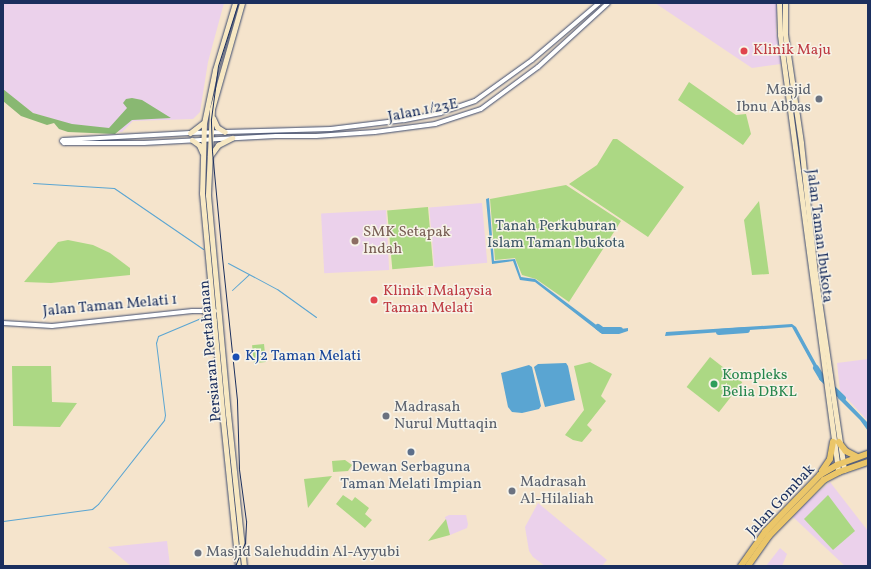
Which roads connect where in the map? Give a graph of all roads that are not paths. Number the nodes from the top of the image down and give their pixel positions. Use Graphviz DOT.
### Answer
graph roads {
  1 [pos="235,3"];
  2 [pos="242,3"];
  3 [pos="599,3"];
  4 [pos="608,3"];
  5 [pos="779,3"];
  6 [pos="785,3"];
  7 [pos="212,109"];
  8 [pos="204,123"];
  9 [pos="225,132"];
  10 [pos="190,133"];
  11 [pos="202,133"];
  12 [pos="210,133"];
  13 [pos="232,138"];
  14 [pos="203,139"];
  15 [pos="210,139"];
  16 [pos="192,140"];
  17 [pos="203,153"];
  18 [pos="209,157"];
  19 [pos="212,303"];
  20 [pos="204,311"];
  21 [pos="213,311"];
  22 [pos="219,311"];
  23 [pos="214,321"];
  24 [pos="3,323"];
  25 [pos="830,397"];
  26 [pos="836,442"];
  27 [pos="868,454"];
  28 [pos="859,457"];
  29 [pos="868,462"];
  30 [pos="840,464"];
  31 [pos="841,471"];
  32 [pos="820,475"];
  33 [pos="816,484"];
  34 [pos="238,566"];
  35 [pos="244,566"];
  36 [pos="741,566"];
  37 [pos="748,566"];
  1 -- 8 [label="main road"];
  2 -- 7 [label="main road, Persiaran Pertahanan"];
  3 -- 9 [label="street, Jalan 1/23E"];
  4 -- 13 [label="street, Jalan 1/23E"];
  5 -- 25 [label="main road, Jalan Taman Ibukota"];
  6 -- 25 [label="main road, Jalan Taman Ibukota"];
  7 -- 9 [label="main road"];
  7 -- 12 [label="main road, Persiaran Pertahanan"];
  8 -- 10 [label="main road"];
  8 -- 11 [label="main road"];
  9 -- 12 [label="street, Jalan 1/23E"];
  10 -- 11 [label="street, Jalan 1/23E"];
  10 -- 16 [label="street, Jalan 1/23E"];
  11 -- 12 [label="street, Jalan 1/23E"];
  11 -- 14 [label="main road, Persiaran Pertahanan"];
  12 -- 15 [label="main road, Persiaran Pertahanan"];
  13 -- 15 [label="street, Jalan 1/23E"];
  13 -- 18 [label="main road"];
  14 -- 15 [label="street, Jalan 1/23E"];
  14 -- 16 [label="street, Jalan 1/23E"];
  14 -- 17 [label="main road, Persiaran Pertahanan"];
  15 -- 18 [label="main road, Persiaran Pertahanan"];
  16 -- 17 [label="main road"];
  17 -- 19 [label="main road, Persiaran Pertahanan"];
  18 -- 22 [label="main road, Persiaran Pertahanan"];
  19 -- 20 [label="main road"];
  19 -- 21 [label="main road, Persiaran Pertahanan"];
  20 -- 21 [label="street, Jalan Taman Melati 1"];
  20 -- 23 [label="main road"];
  20 -- 24 [label="street, Jalan Taman Melati 1"];
  21 -- 22 [label="street, Jalan Taman Melati 1"];
  21 -- 23 [label="main road, Persiaran Pertahanan"];
  22 -- 35 [label="main road, Persiaran Pertahanan"];
  23 -- 34 [label="main road, Persiaran Pertahanan"];
  25 -- 26 [label="main road, Jalan Taman Ibukota"];
  26 -- 28 [label="main road"];
  26 -- 30 [label="main road, Jalan Taman Ibukota"];
  26 -- 32 [label="main road"];
  27 -- 28 [label="main road, Jalan Gombak"];
  28 -- 30 [label="main road, Jalan Gombak"];
  29 -- 31 [label="main road, Jalan Gombak"];
  30 -- 31 [label="main road, Jalan Taman Ibukota"];
  30 -- 32 [label="main road, Jalan Gombak"];
  31 -- 33 [label="main road, Jalan Gombak"];
  32 -- 33 [label="main road, Jalan Gombak"];
  33 -- 36 [label="main road, Jalan Gombak"];
  33 -- 37 [label="main road, Jalan Gombak"];
}
